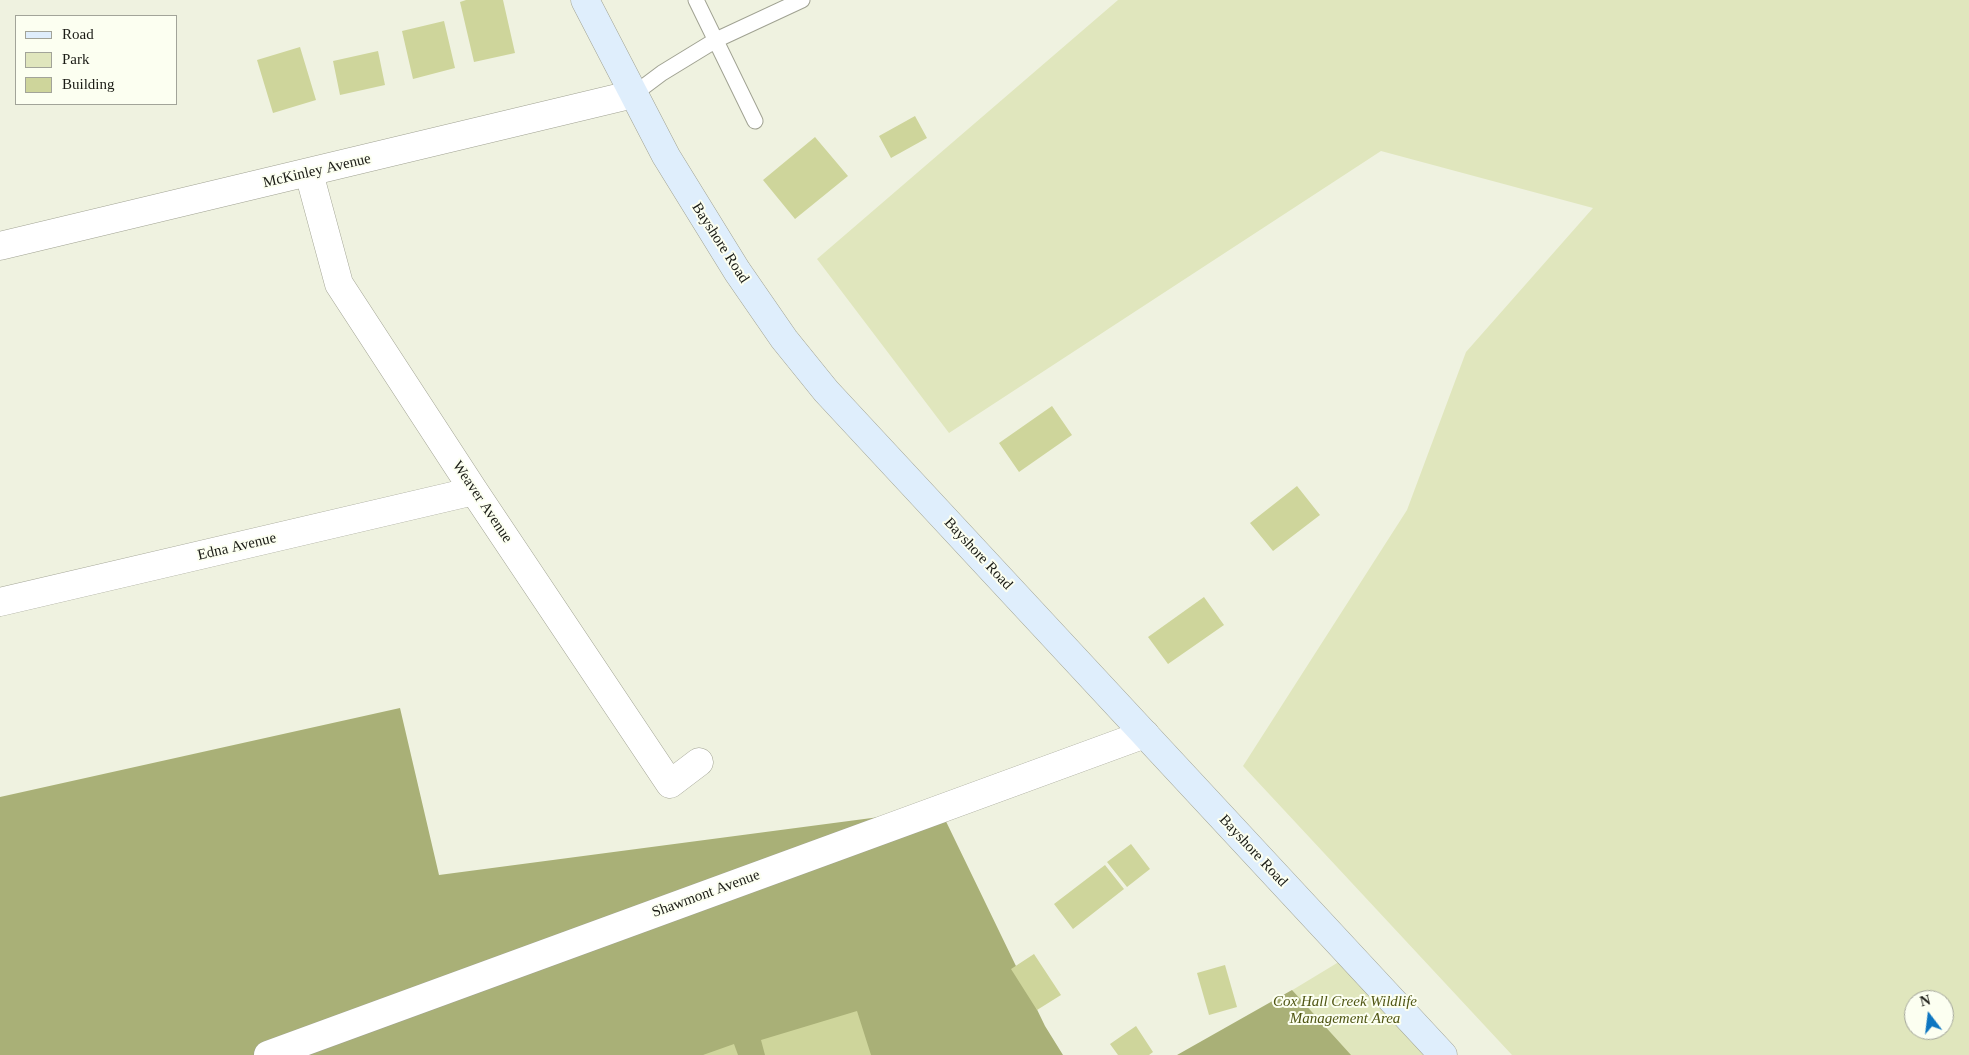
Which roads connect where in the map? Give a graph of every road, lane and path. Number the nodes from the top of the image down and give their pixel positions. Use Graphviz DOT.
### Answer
graph roads {
  1 [pos="585,0"];
  2 [pos="696,0"];
  3 [pos="802,0"];
  4 [pos="716,40"];
  5 [pos="634,94"];
  6 [pos="755,121"];
  7 [pos="309,173"];
  8 [pos="0,246"];
  9 [pos="474,491"];
  10 [pos="0,602"];
  11 [pos="1145,734"];
  12 [pos="699,762"];
  13 [pos="268,1055"];
  14 [pos="1442,1055"];
  1 -- 5 [label="main road, Bayshore Road"];
  2 -- 4 [label="lane"];
  3 -- 4 [label="lane"];
  4 -- 5 [label="lane"];
  4 -- 6 [label="lane"];
  5 -- 7 [label="street, McKinley Avenue"];
  5 -- 11 [label="main road, Bayshore Road"];
  7 -- 8 [label="street, McKinley Avenue"];
  7 -- 9 [label="street, Weaver Avenue"];
  9 -- 10 [label="street, Edna Avenue"];
  9 -- 12 [label="street, Weaver Avenue"];
  11 -- 13 [label="street, Shawmont Avenue"];
  11 -- 14 [label="main road, Bayshore Road"];
}
